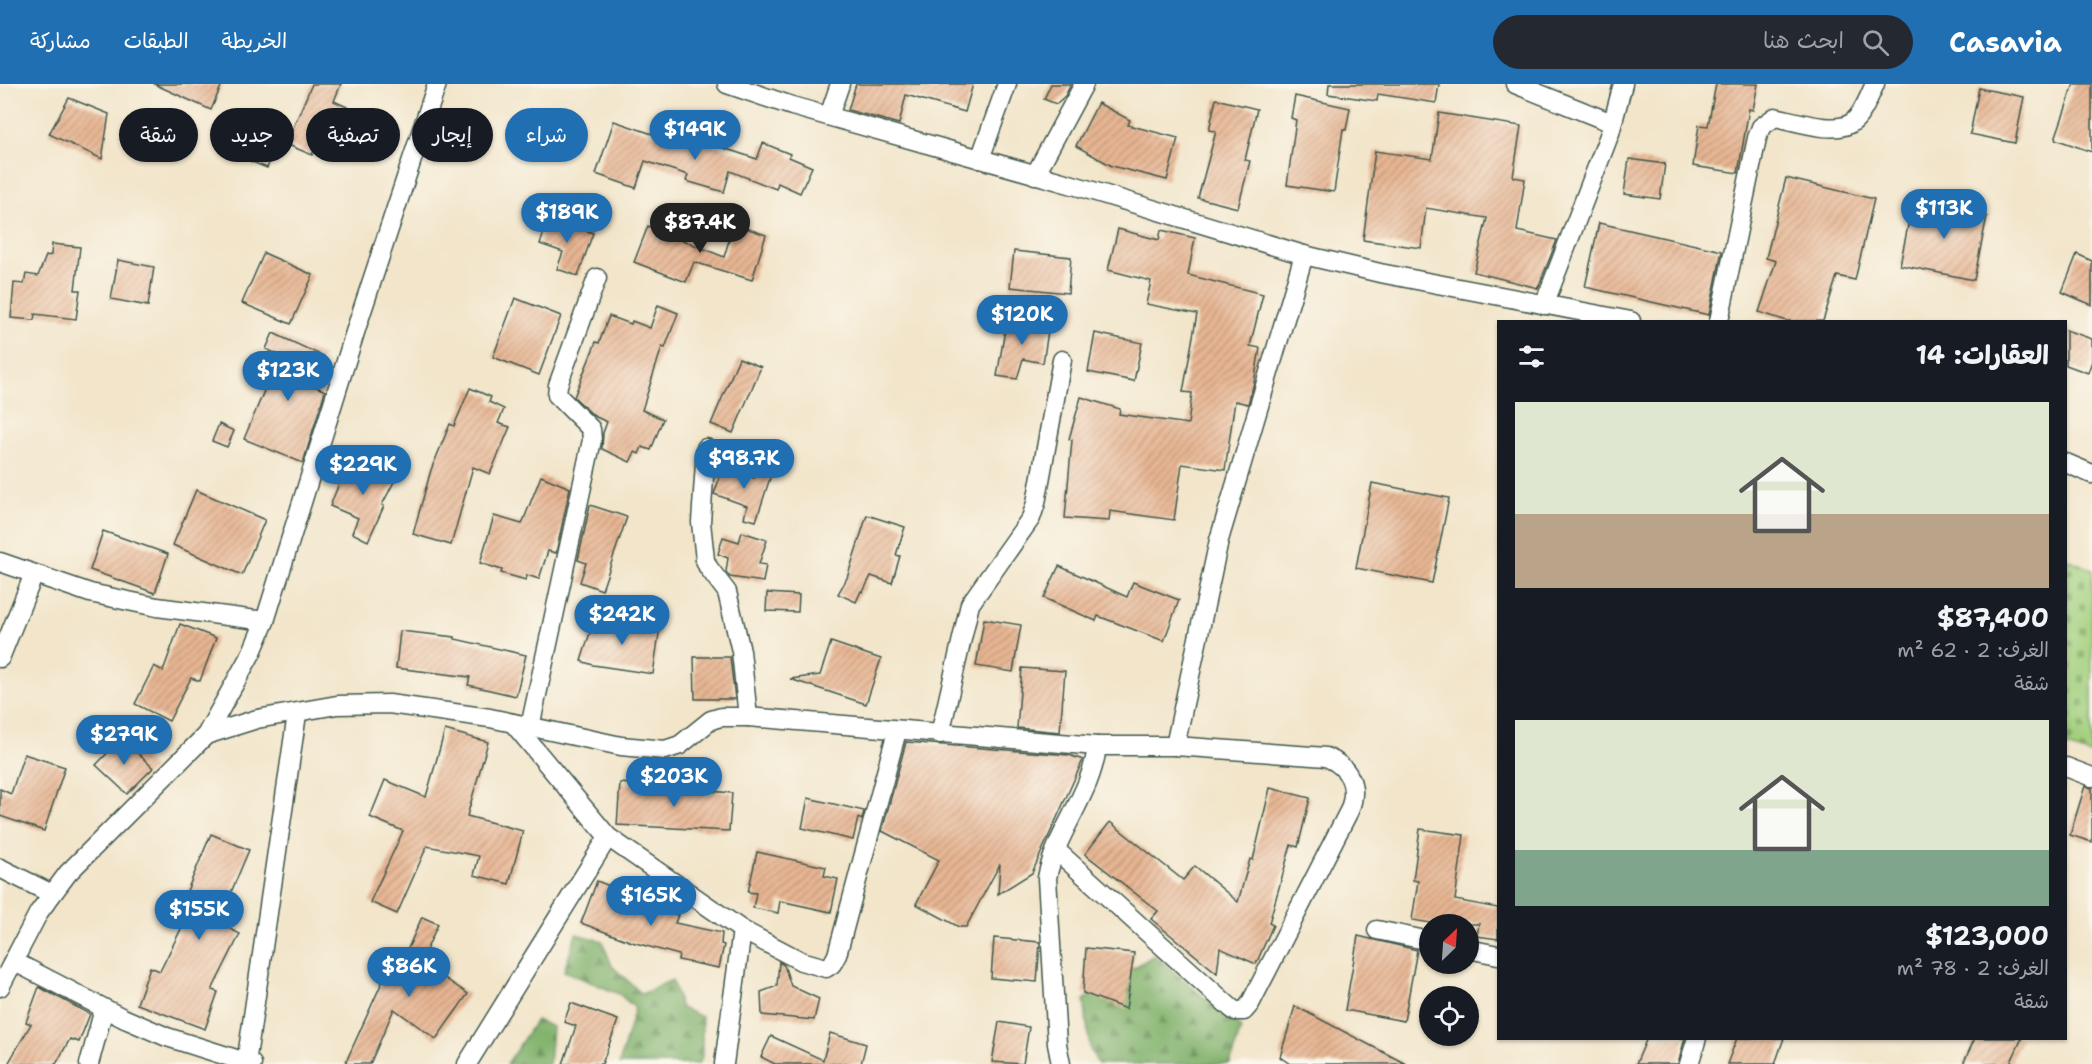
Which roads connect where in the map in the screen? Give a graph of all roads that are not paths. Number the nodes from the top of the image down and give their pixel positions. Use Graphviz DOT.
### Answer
graph roads {
  1 [pos="437,84"];
  2 [pos="727,84"];
  3 [pos="840,84"];
  4 [pos="1006,84"];
  5 [pos="1084,84"];
  6 [pos="1515,84"];
  7 [pos="1623,84"];
  8 [pos="1875,84"];
  9 [pos="829,116"];
  10 [pos="1612,123"];
  11 [pos="980,159"];
  12 [pos="1035,174"];
  13 [pos="1304,255"];
  14 [pos="597,278"];
  15 [pos="1544,305"];
  16 [pos="1626,320"];
  17 [pos="1719,320"];
  18 [pos="1062,360"];
  19 [pos="706,448"];
  20 [pos="2067,463"];
  21 [pos="2092,474"];
  22 [pos="0,562"];
  23 [pos="34,574"];
  24 [pos="265,621"];
  25 [pos="0,658"];
  26 [pos="297,714"];
  27 [pos="748,717"];
  28 [pos="521,725"];
  29 [pos="897,731"];
  30 [pos="940,734"];
  31 [pos="206,735"];
  32 [pos="1097,746"];
  33 [pos="1175,746"];
  34 [pos="2067,767"];
  35 [pos="2092,777"];
  36 [pos="608,837"];
  37 [pos="1056,849"];
  38 [pos="0,868"];
  39 [pos="52,894"];
  40 [pos="742,930"];
  41 [pos="1377,930"];
  42 [pos="1419,939"];
  43 [pos="1479,951"];
  44 [pos="1497,955"];
  45 [pos="13,961"];
  46 [pos="0,987"];
  47 [pos="104,1009"];
  48 [pos="1696,1040"];
  49 [pos="248,1063"];
  50 [pos="89,1064"];
  51 [pos="467,1064"];
  52 [pos="724,1064"];
  53 [pos="1061,1064"];
  54 [pos="1689,1064"];
  1 -- 24 [label="street"];
  2 -- 9 [label="street"];
  3 -- 9 [label="street"];
  4 -- 11 [label="street"];
  5 -- 12 [label="street"];
  6 -- 10 [label="street"];
  7 -- 10 [label="street"];
  8 -- 17 [label="street"];
  9 -- 11 [label="street"];
  10 -- 15 [label="street"];
  11 -- 12 [label="street"];
  12 -- 13 [label="street"];
  13 -- 15 [label="street"];
  13 -- 33 [label="street"];
  14 -- 28 [label="street"];
  15 -- 16 [label="street"];
  18 -- 30 [label="street"];
  19 -- 27 [label="street"];
  20 -- 21 [label="street"];
  22 -- 23 [label="street"];
  23 -- 24 [label="street"];
  23 -- 25 [label="street"];
  24 -- 31 [label="street"];
  26 -- 28 [label="street"];
  26 -- 31 [label="street"];
  26 -- 49 [label="street"];
  27 -- 28 [label="street"];
  27 -- 29 [label="street"];
  28 -- 36 [label="street"];
  29 -- 30 [label="street"];
  29 -- 40 [label="street"];
  30 -- 32 [label="street"];
  31 -- 39 [label="street"];
  32 -- 33 [label="street"];
  32 -- 37 [label="street"];
  33 -- 37 [label="street"];
  34 -- 35 [label="street"];
  36 -- 40 [label="street"];
  36 -- 51 [label="street"];
  37 -- 53 [label="street"];
  38 -- 39 [label="street"];
  39 -- 45 [label="street"];
  40 -- 52 [label="street"];
  41 -- 42 [label="street"];
  43 -- 44 [label="street"];
  45 -- 46 [label="street"];
  45 -- 47 [label="street"];
  47 -- 49 [label="street"];
  47 -- 50 [label="street"];
  48 -- 54 [label="street"];
}
